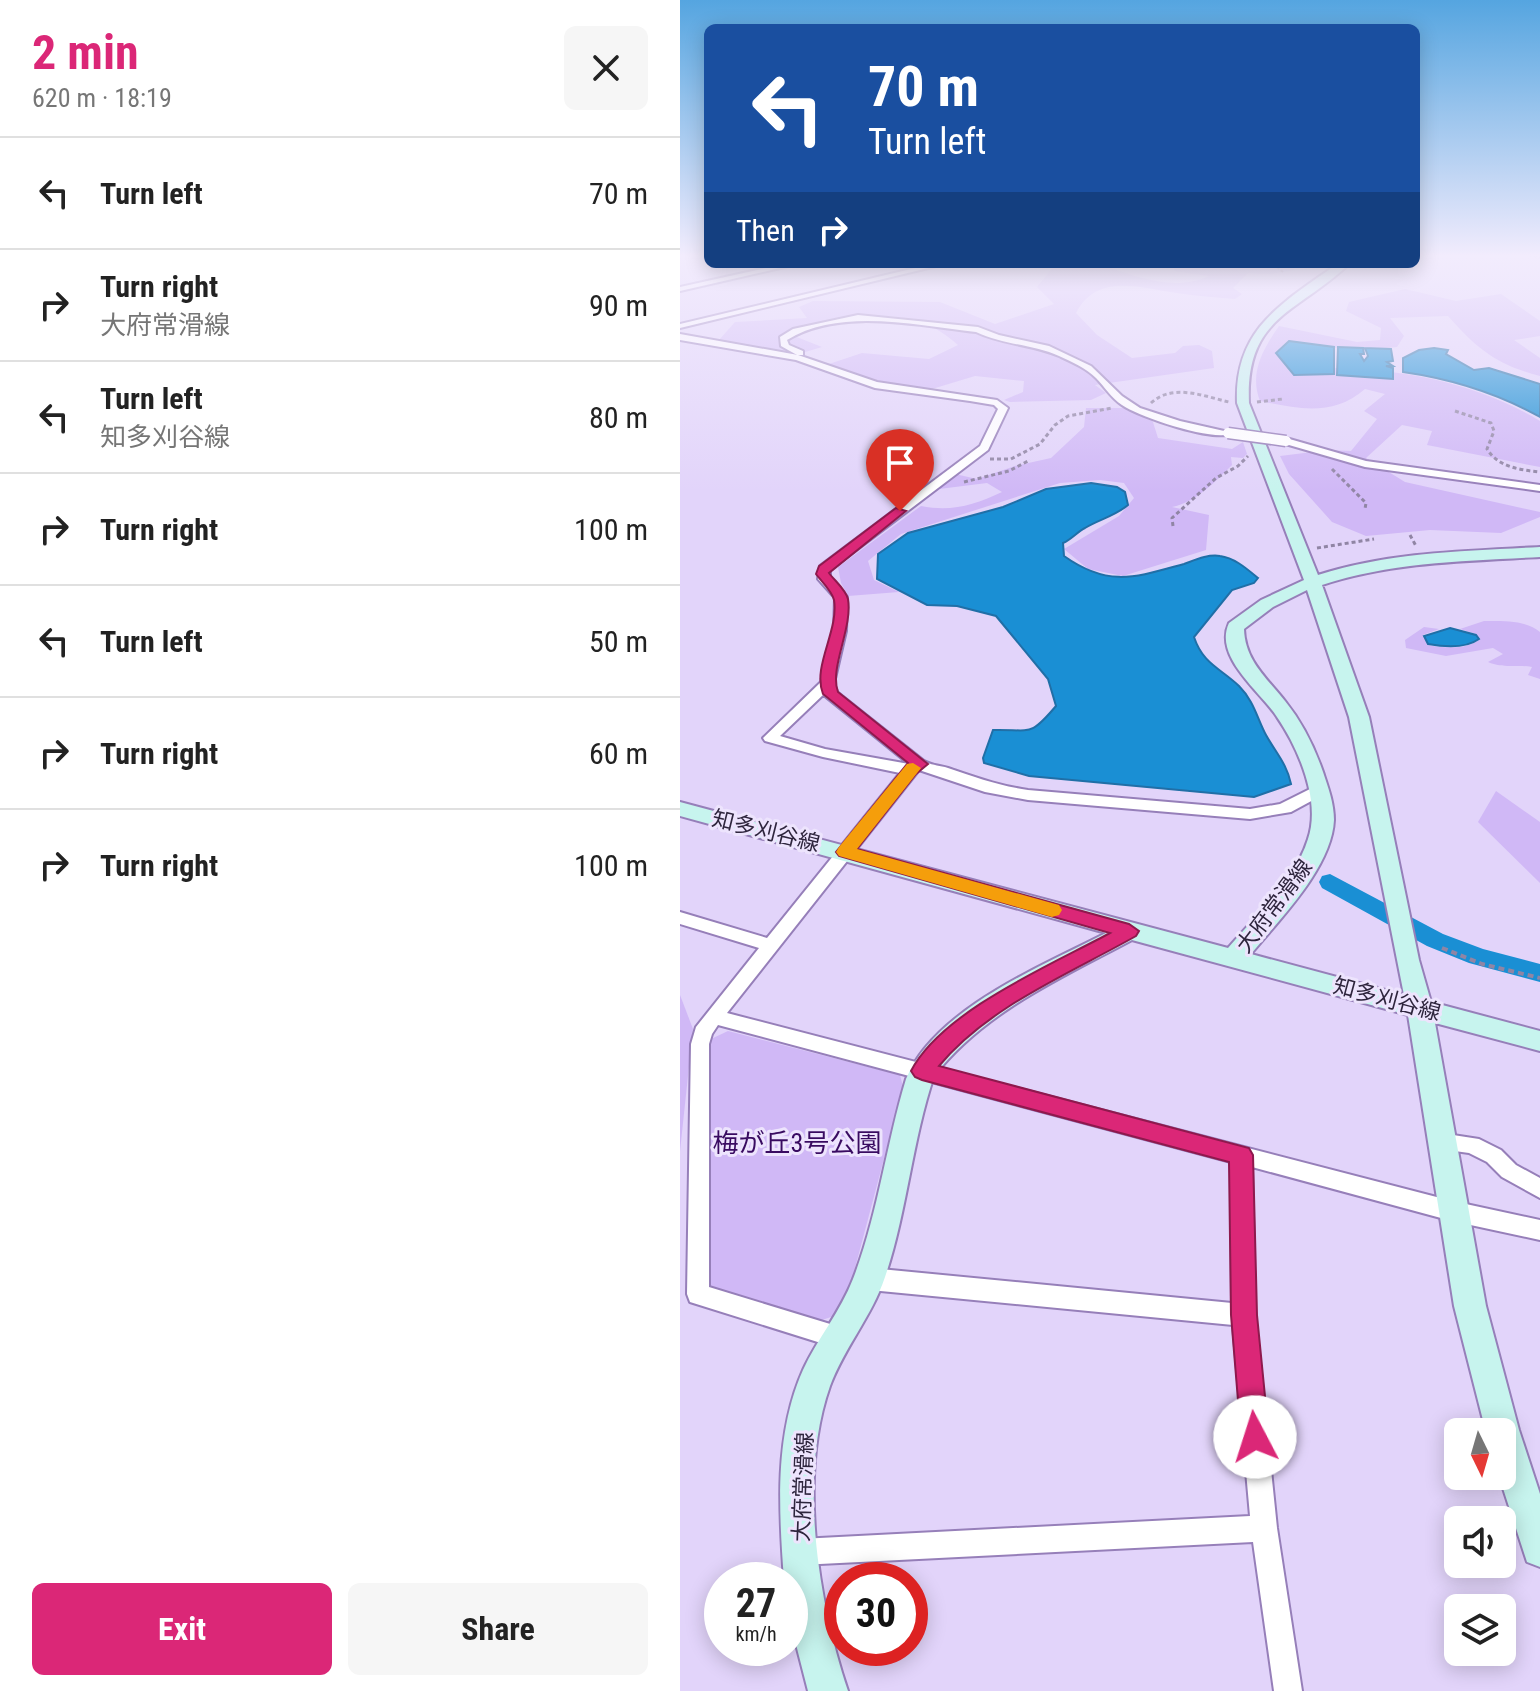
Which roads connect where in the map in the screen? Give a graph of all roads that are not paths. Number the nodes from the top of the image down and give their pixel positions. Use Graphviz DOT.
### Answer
graph roads {
  1 [pos="792,334"];
  2 [pos="986,334"];
  3 [pos="1258,334"];
  4 [pos="680,337"];
  5 [pos="798,358"];
  6 [pos="1540,488"];
  7 [pos="1540,552"];
  8 [pos="1313,583"];
  9 [pos="827,683"];
  10 [pos="915,767"];
  11 [pos="1318,790"];
  12 [pos="680,809"];
  13 [pos="845,852"];
  14 [pos="680,918"];
  15 [pos="1129,931"];
  16 [pos="772,946"];
  17 [pos="1233,959"];
  18 [pos="1420,1008"];
  19 [pos="714,1017"];
  20 [pos="1540,1041"];
  21 [pos="922,1071"];
  22 [pos="1440,1142"];
  23 [pos="1241,1155"];
  24 [pos="1540,1189"];
  25 [pos="1452,1211"];
  26 [pos="1540,1230"];
  27 [pos="870,1279"];
  28 [pos="1244,1315"];
  29 [pos="840,1338"];
  30 [pos="1264,1528"];
  31 [pos="1540,1549"];
  32 [pos="800,1552"];
  33 [pos="828,1691"];
  34 [pos="1288,1691"];
  1 -- 5 [label="street, bridge"];
  2 -- 6 [label="street, bridge"];
  3 -- 8 [label="street"];
  4 -- 5 [label="street"];
  5 -- 9 [label="street"];
  7 -- 8 [label="street, 大府常滑線"];
  8 -- 11 [label="street, 大府常滑線"];
  8 -- 18 [label="street"];
  9 -- 10 [label="street"];
  9 -- 10 [label="street"];
  10 -- 11 [label="street"];
  10 -- 13 [label="street"];
  11 -- 17 [label="street, 大府常滑線"];
  12 -- 13 [label="street, 知多刈谷線"];
  13 -- 15 [label="street, 知多刈谷線"];
  13 -- 16 [label="street"];
  14 -- 16 [label="street"];
  15 -- 17 [label="street, 大府常滑線"];
  15 -- 21 [label="street, 大府常滑線"];
  16 -- 19 [label="street"];
  17 -- 18 [label="street, 知多刈谷線"];
  18 -- 20 [label="street, 知多刈谷線"];
  18 -- 22 [label="street"];
  19 -- 21 [label="street"];
  19 -- 29 [label="street"];
  21 -- 23 [label="street"];
  21 -- 27 [label="street, 大府常滑線"];
  22 -- 24 [label="street"];
  22 -- 25 [label="street"];
  23 -- 25 [label="street"];
  23 -- 28 [label="street"];
  25 -- 26 [label="street"];
  25 -- 31 [label="street"];
  27 -- 28 [label="street"];
  27 -- 29 [label="street, 大府常滑線"];
  28 -- 30 [label="street"];
  29 -- 32 [label="street, 大府常滑線"];
  30 -- 32 [label="street"];
  30 -- 34 [label="street"];
  32 -- 33 [label="street, 大府常滑線"];
}
